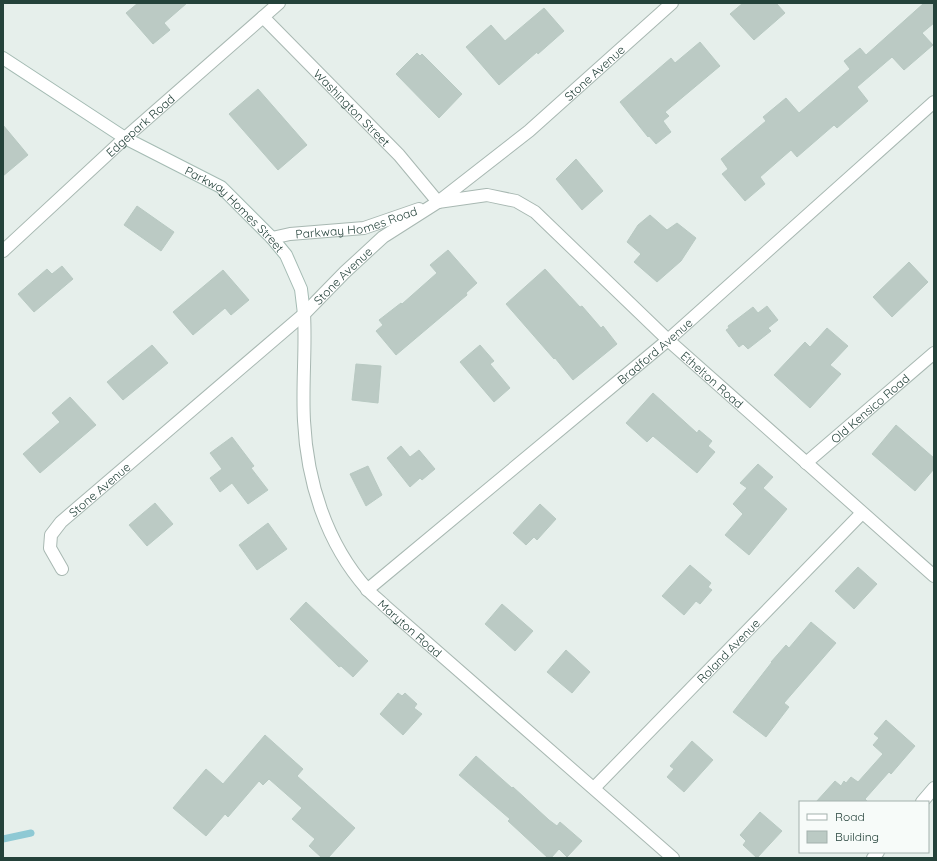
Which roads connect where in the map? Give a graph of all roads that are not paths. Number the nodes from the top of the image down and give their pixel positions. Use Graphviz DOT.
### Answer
graph roads {
  1 [pos="280,3"];
  2 [pos="672,3"];
  3 [pos="263,17"];
  4 [pos="3,58"];
  5 [pos="934,102"];
  6 [pos="125,138"];
  7 [pos="438,202"];
  8 [pos="272,238"];
  9 [pos="3,251"];
  10 [pos="304,314"];
  11 [pos="668,340"];
  12 [pos="934,354"];
  13 [pos="806,463"];
  14 [pos="862,513"];
  15 [pos="62,569"];
  16 [pos="934,576"];
  17 [pos="367,590"];
  18 [pos="594,788"];
  19 [pos="934,788"];
  20 [pos="923,801"];
  21 [pos="673,858"];
  1 -- 3 [label="street, Edgepark Road"];
  2 -- 7 [label="street, Stone Avenue"];
  3 -- 6 [label="street, Edgepark Road"];
  3 -- 7 [label="street, Washington Street"];
  4 -- 6 [label="street"];
  5 -- 11 [label="street, Bradford Avenue"];
  6 -- 8 [label="street, Parkway Homes Street"];
  6 -- 9 [label="street, Edgepark Road"];
  7 -- 8 [label="street, Parkway Homes Road"];
  7 -- 10 [label="street, Stone Avenue"];
  7 -- 11 [label="street, Ethelton Road"];
  8 -- 10 [label="street, Parkway Homes Street"];
  10 -- 15 [label="street, Stone Avenue"];
  10 -- 17 [label="street, Maryton Road"];
  11 -- 13 [label="street, Ethelton Road"];
  11 -- 17 [label="street, Bradford Avenue"];
  12 -- 13 [label="street, Old Kensico Road"];
  13 -- 14 [label="street, Ethelton Road"];
  14 -- 16 [label="street, Ethelton Road"];
  14 -- 18 [label="street, Roland Avenue"];
  17 -- 18 [label="street, Maryton Road"];
  18 -- 21 [label="street, Maryton Road"];
  19 -- 20 [label="street"];
}
